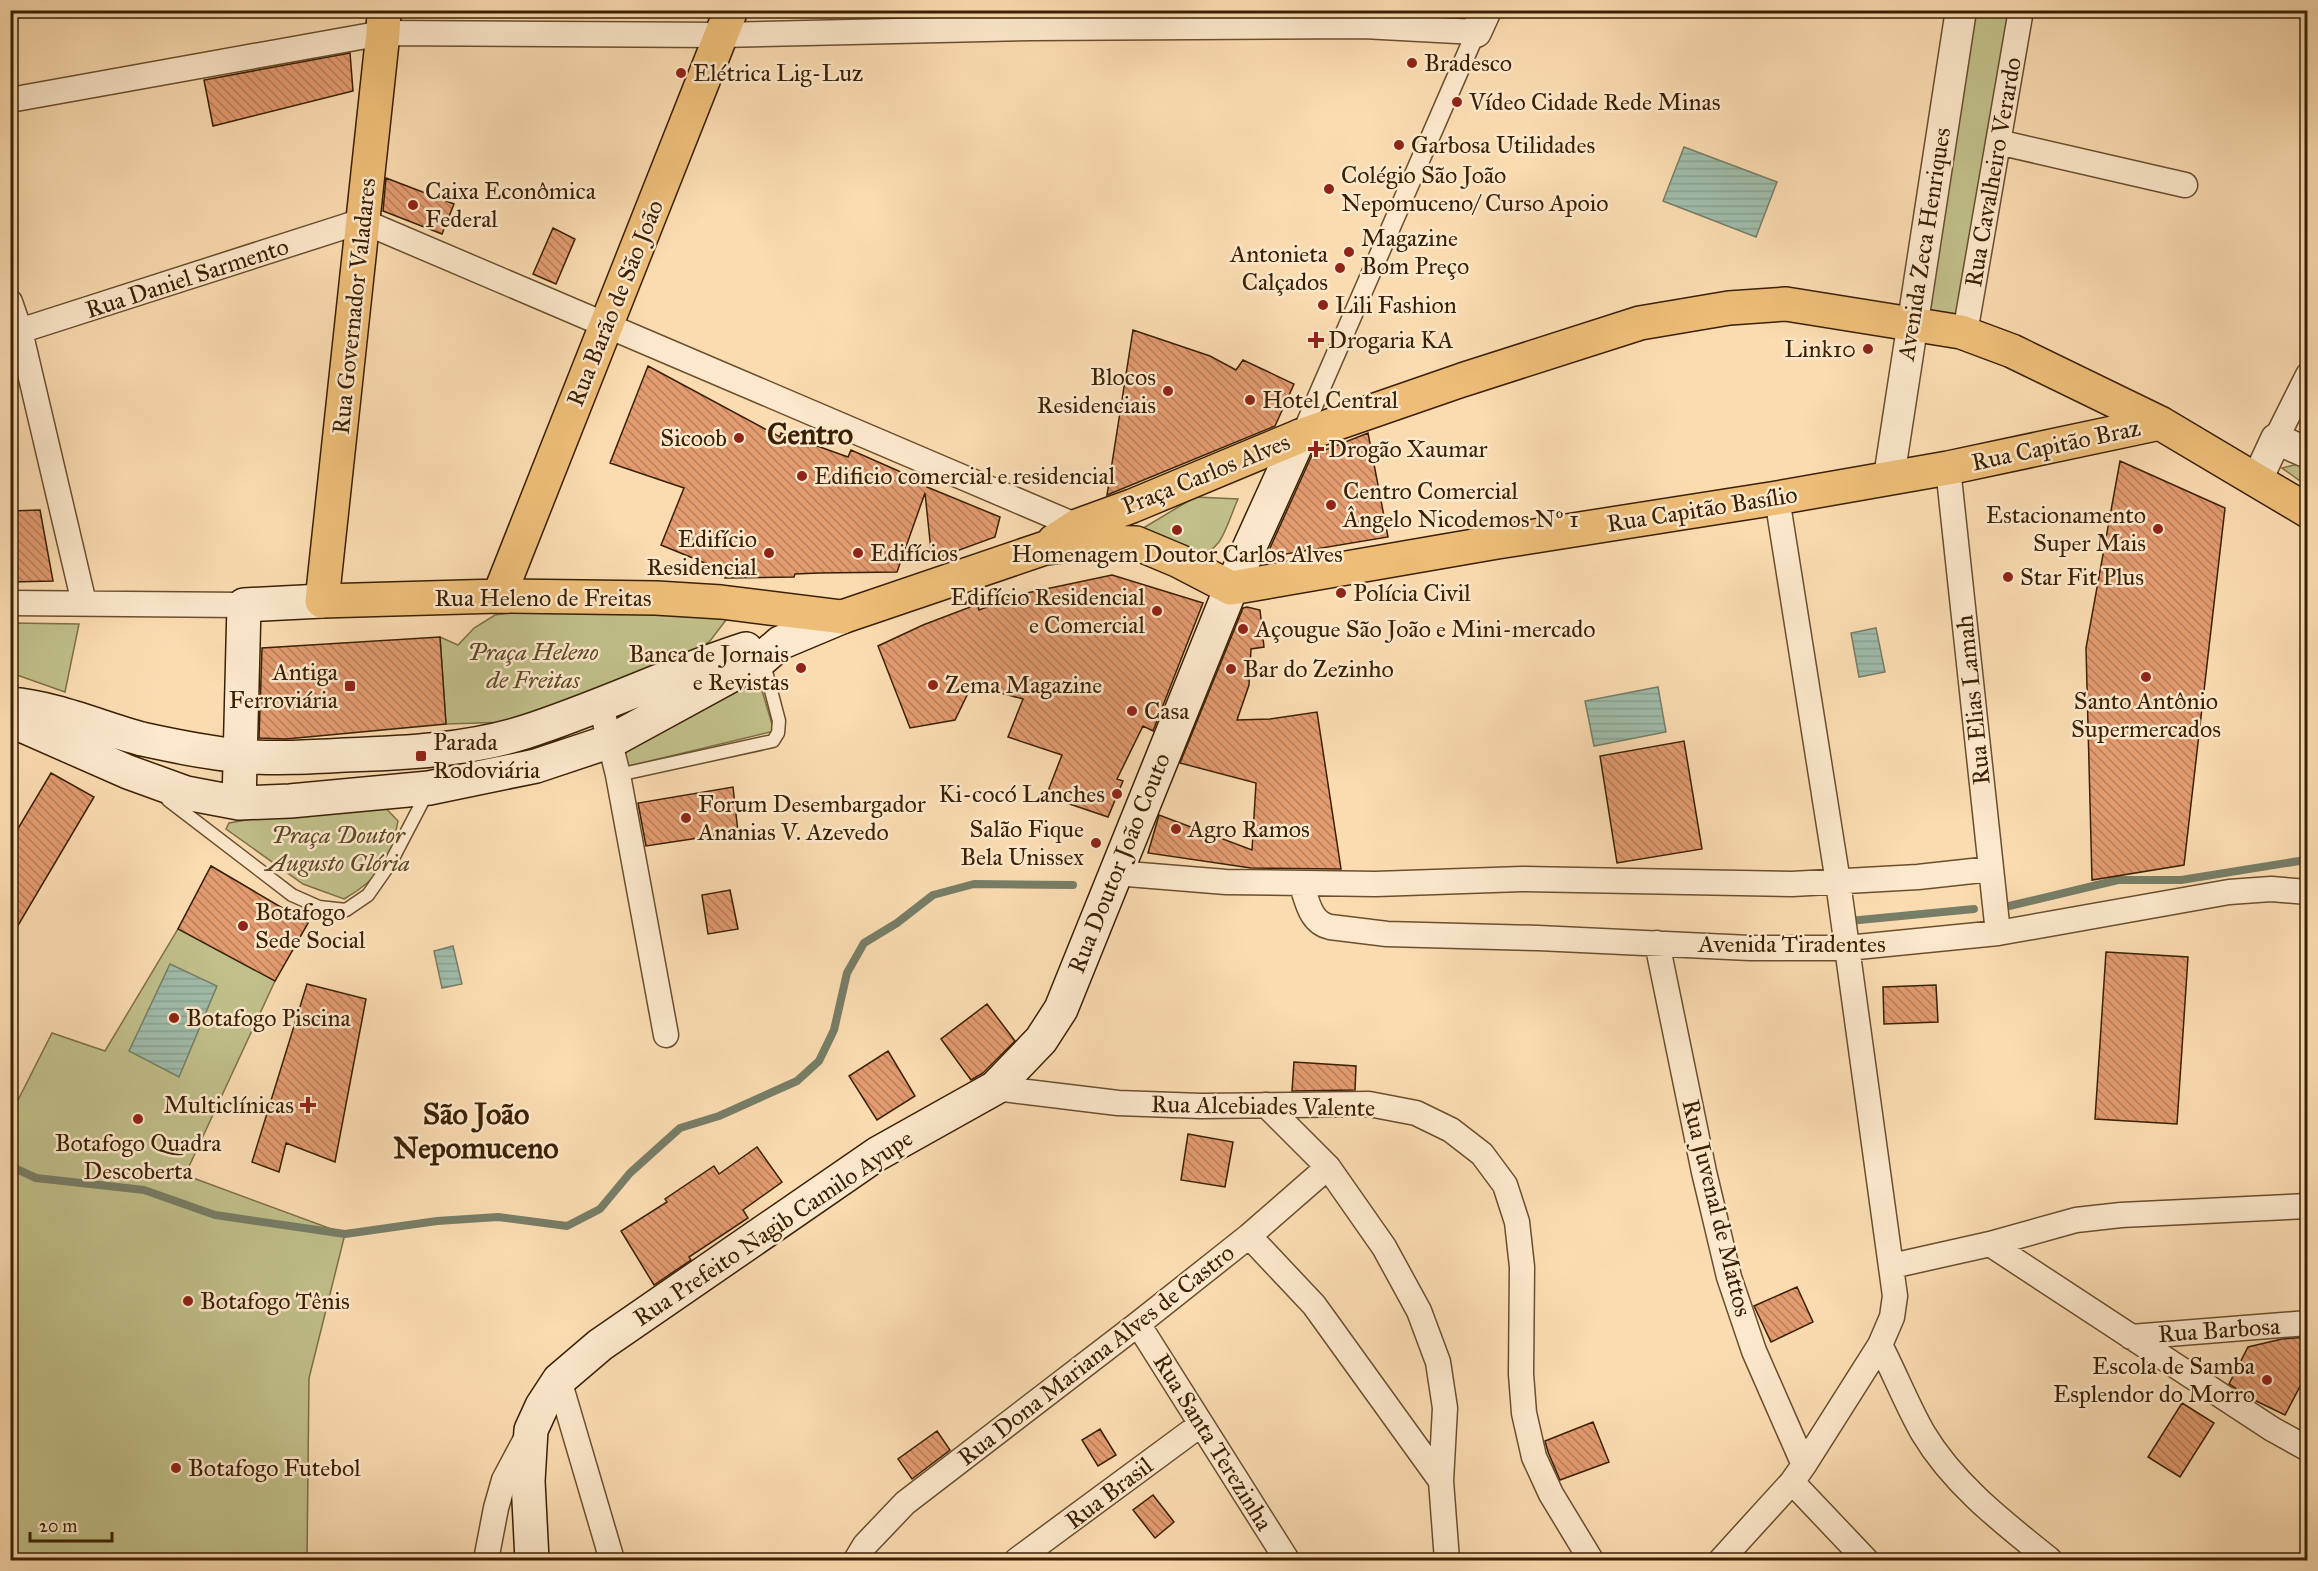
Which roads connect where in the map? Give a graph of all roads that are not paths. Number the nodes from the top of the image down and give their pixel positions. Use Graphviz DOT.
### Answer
graph roads {
  1 [pos="1961,10"];
  2 [pos="2021,10"];
  3 [pos="1481,21"];
  4 [pos="384,22"];
  5 [pos="726,23"];
  6 [pos="10,100"];
  7 [pos="1998,142"];
  8 [pos="2185,185"];
  9 [pos="362,221"];
  10 [pos="10,302"];
  11 [pos="1911,323"];
  12 [pos="606,324"];
  13 [pos="15,332"];
  14 [pos="1965,333"];
  15 [pos="2307,375"];
  16 [pos="2160,423"];
  17 [pos="1300,436"];
  18 [pos="2276,440"];
  19 [pos="2307,453"];
  20 [pos="1948,468"];
  21 [pos="1889,477"];
  22 [pos="2257,480"];
  23 [pos="1777,498"];
  24 [pos="2307,511"];
  25 [pos="1077,526"];
  26 [pos="1045,548"];
  27 [pos="1231,588"];
  28 [pos="499,596"];
  29 [pos="322,601"];
  30 [pos="10,603"];
  31 [pos="84,603"];
  32 [pos="244,604"];
  33 [pos="842,617"];
  34 [pos="767,648"];
  35 [pos="602,706"];
  36 [pos="16,718"];
  37 [pos="611,741"];
  38 [pos="240,756"];
  39 [pos="128,772"];
  40 [pos="618,775"];
  41 [pos="429,788"];
  42 [pos="239,803"];
  43 [pos="1991,869"];
  44 [pos="1115,873"];
  45 [pos="1838,882"];
  46 [pos="1301,883"];
  47 [pos="2307,892"];
  48 [pos="1998,933"];
  49 [pos="1657,943"];
  50 [pos="1847,948"];
  51 [pos="666,1035"];
  52 [pos="995,1088"];
  53 [pos="1266,1105"];
  54 [pos="1328,1167"];
  55 [pos="2307,1206"];
  56 [pos="1249,1236"];
  57 [pos="1990,1244"];
  58 [pos="1892,1266"];
  59 [pos="2307,1323"];
  60 [pos="1138,1324"];
  61 [pos="2131,1337"];
  62 [pos="1880,1346"];
  63 [pos="560,1380"];
  64 [pos="1200,1425"];
  65 [pos="531,1430"];
  66 [pos="2307,1449"];
  67 [pos="1798,1473"];
  68 [pos="1442,1481"];
  69 [pos="867,1555"];
  70 [pos="486,1560"];
  71 [pos="532,1560"];
  72 [pos="612,1560"];
  73 [pos="1017,1560"];
  74 [pos="1287,1560"];
  75 [pos="1448,1560"];
  76 [pos="1591,1560"];
  77 [pos="1722,1560"];
  78 [pos="1866,1560"];
  79 [pos="2050,1560"];
  1 -- 11 [label="street, Avenida Zeca Henriques"];
  2 -- 7 [label="street, Rua Cavalheiro Verardo"];
  3 -- 5 [label="street"];
  3 -- 17 [label="street"];
  4 -- 5 [label="street"];
  4 -- 6 [label="street"];
  4 -- 9 [label="main road, Rua Governador Valadares"];
  5 -- 12 [label="main road, Rua Barão de São João"];
  7 -- 8 [label="street"];
  7 -- 14 [label="street, Rua Cavalheiro Verardo"];
  9 -- 12 [label="street"];
  9 -- 13 [label="street, Rua Daniel Sarmento"];
  9 -- 29 [label="main road, Rua Governador Valadares"];
  10 -- 13 [label="street"];
  11 -- 14 [label="main road"];
  11 -- 17 [label="main road"];
  11 -- 21 [label="street, Avenida Zeca Henriques"];
  12 -- 25 [label="street"];
  12 -- 28 [label="main road, Rua Barão de São João"];
  13 -- 31 [label="street"];
  14 -- 16 [label="main road"];
  15 -- 18 [label="street"];
  16 -- 20 [label="main road, Rua Capitão Braz"];
  16 -- 22 [label="main road, Rua Capitão Braz"];
  17 -- 25 [label="main road, Praça Carlos Alves"];
  17 -- 27 [label="main road, Praça Carlos Alves"];
  18 -- 19 [label="street"];
  18 -- 22 [label="street"];
  20 -- 21 [label="main road, Rua Capitão Braz"];
  20 -- 43 [label="street, Rua Elias Lamah"];
  21 -- 23 [label="main road, Rua Capitão Basílio"];
  22 -- 24 [label="main road, Rua Capitão Braz"];
  23 -- 27 [label="main road, Rua Capitão Basílio"];
  23 -- 45 [label="street"];
  25 -- 26 [label="main road, Praça Carlos Alves"];
  26 -- 27 [label="main road, Praça Carlos Alves"];
  26 -- 33 [label="main road"];
  27 -- 44 [label="main road, Rua Doutor João Couto"];
  28 -- 29 [label="main road, Rua Heleno de Freitas"];
  28 -- 33 [label="main road, Rua Heleno de Freitas"];
  29 -- 32 [label="main road, Rua Heleno de Freitas"];
  30 -- 31 [label="street"];
  31 -- 32 [label="street"];
  32 -- 38 [label="main road"];
  33 -- 34 [label="main road"];
  34 -- 35 [label="main road"];
  34 -- 37 [label="main road"];
  34 -- 40 [label="lane"];
  35 -- 37 [label="street"];
  35 -- 38 [label="main road"];
  36 -- 38 [label="main road"];
  36 -- 39 [label="main road"];
  37 -- 40 [label="street"];
  37 -- 41 [label="main road"];
  38 -- 42 [label="main road"];
  39 -- 41 [label="lane"];
  39 -- 42 [label="main road"];
  40 -- 51 [label="street"];
  41 -- 42 [label="main road"];
  43 -- 45 [label="street"];
  43 -- 48 [label="street, Rua Elias Lamah"];
  44 -- 46 [label="street"];
  44 -- 52 [label="main road, Rua Doutor João Couto"];
  45 -- 46 [label="street"];
  45 -- 50 [label="street"];
  46 -- 49 [label="street, Avenida Tiradentes"];
  47 -- 48 [label="street, Avenida Tiradentes"];
  48 -- 50 [label="street, Avenida Tiradentes"];
  49 -- 50 [label="street, Avenida Tiradentes"];
  49 -- 67 [label="street, Rua Juvenal de Mattos"];
  50 -- 58 [label="street"];
  52 -- 53 [label="street, Rua Alcebiades Valente"];
  52 -- 63 [label="main road, Rua Prefeito Nagib Camilo Ayupe"];
  53 -- 54 [label="street"];
  53 -- 76 [label="street, Rua Alcebiades Valente"];
  54 -- 56 [label="street, Rua Dona Mariana Alves de Castro"];
  54 -- 68 [label="street"];
  55 -- 57 [label="street"];
  56 -- 60 [label="street, Rua Dona Mariana Alves de Castro"];
  56 -- 68 [label="street"];
  57 -- 58 [label="street"];
  57 -- 61 [label="street"];
  58 -- 62 [label="street"];
  59 -- 61 [label="street, Rua Barbosa"];
  60 -- 64 [label="street, Rua Santa Terezinha"];
  60 -- 69 [label="street, Rua Dona Mariana Alves de Castro"];
  61 -- 66 [label="street"];
  62 -- 67 [label="street"];
  62 -- 79 [label="street"];
  63 -- 65 [label="main road, Rua Prefeito Nagib Camilo Ayupe"];
  63 -- 72 [label="street"];
  64 -- 73 [label="street, Rua Brasil"];
  64 -- 74 [label="street, Rua Santa Terezinha"];
  65 -- 70 [label="street"];
  65 -- 71 [label="main road"];
  67 -- 77 [label="street"];
  67 -- 78 [label="street, Rua Juvenal de Mattos"];
  68 -- 75 [label="street"];
}
